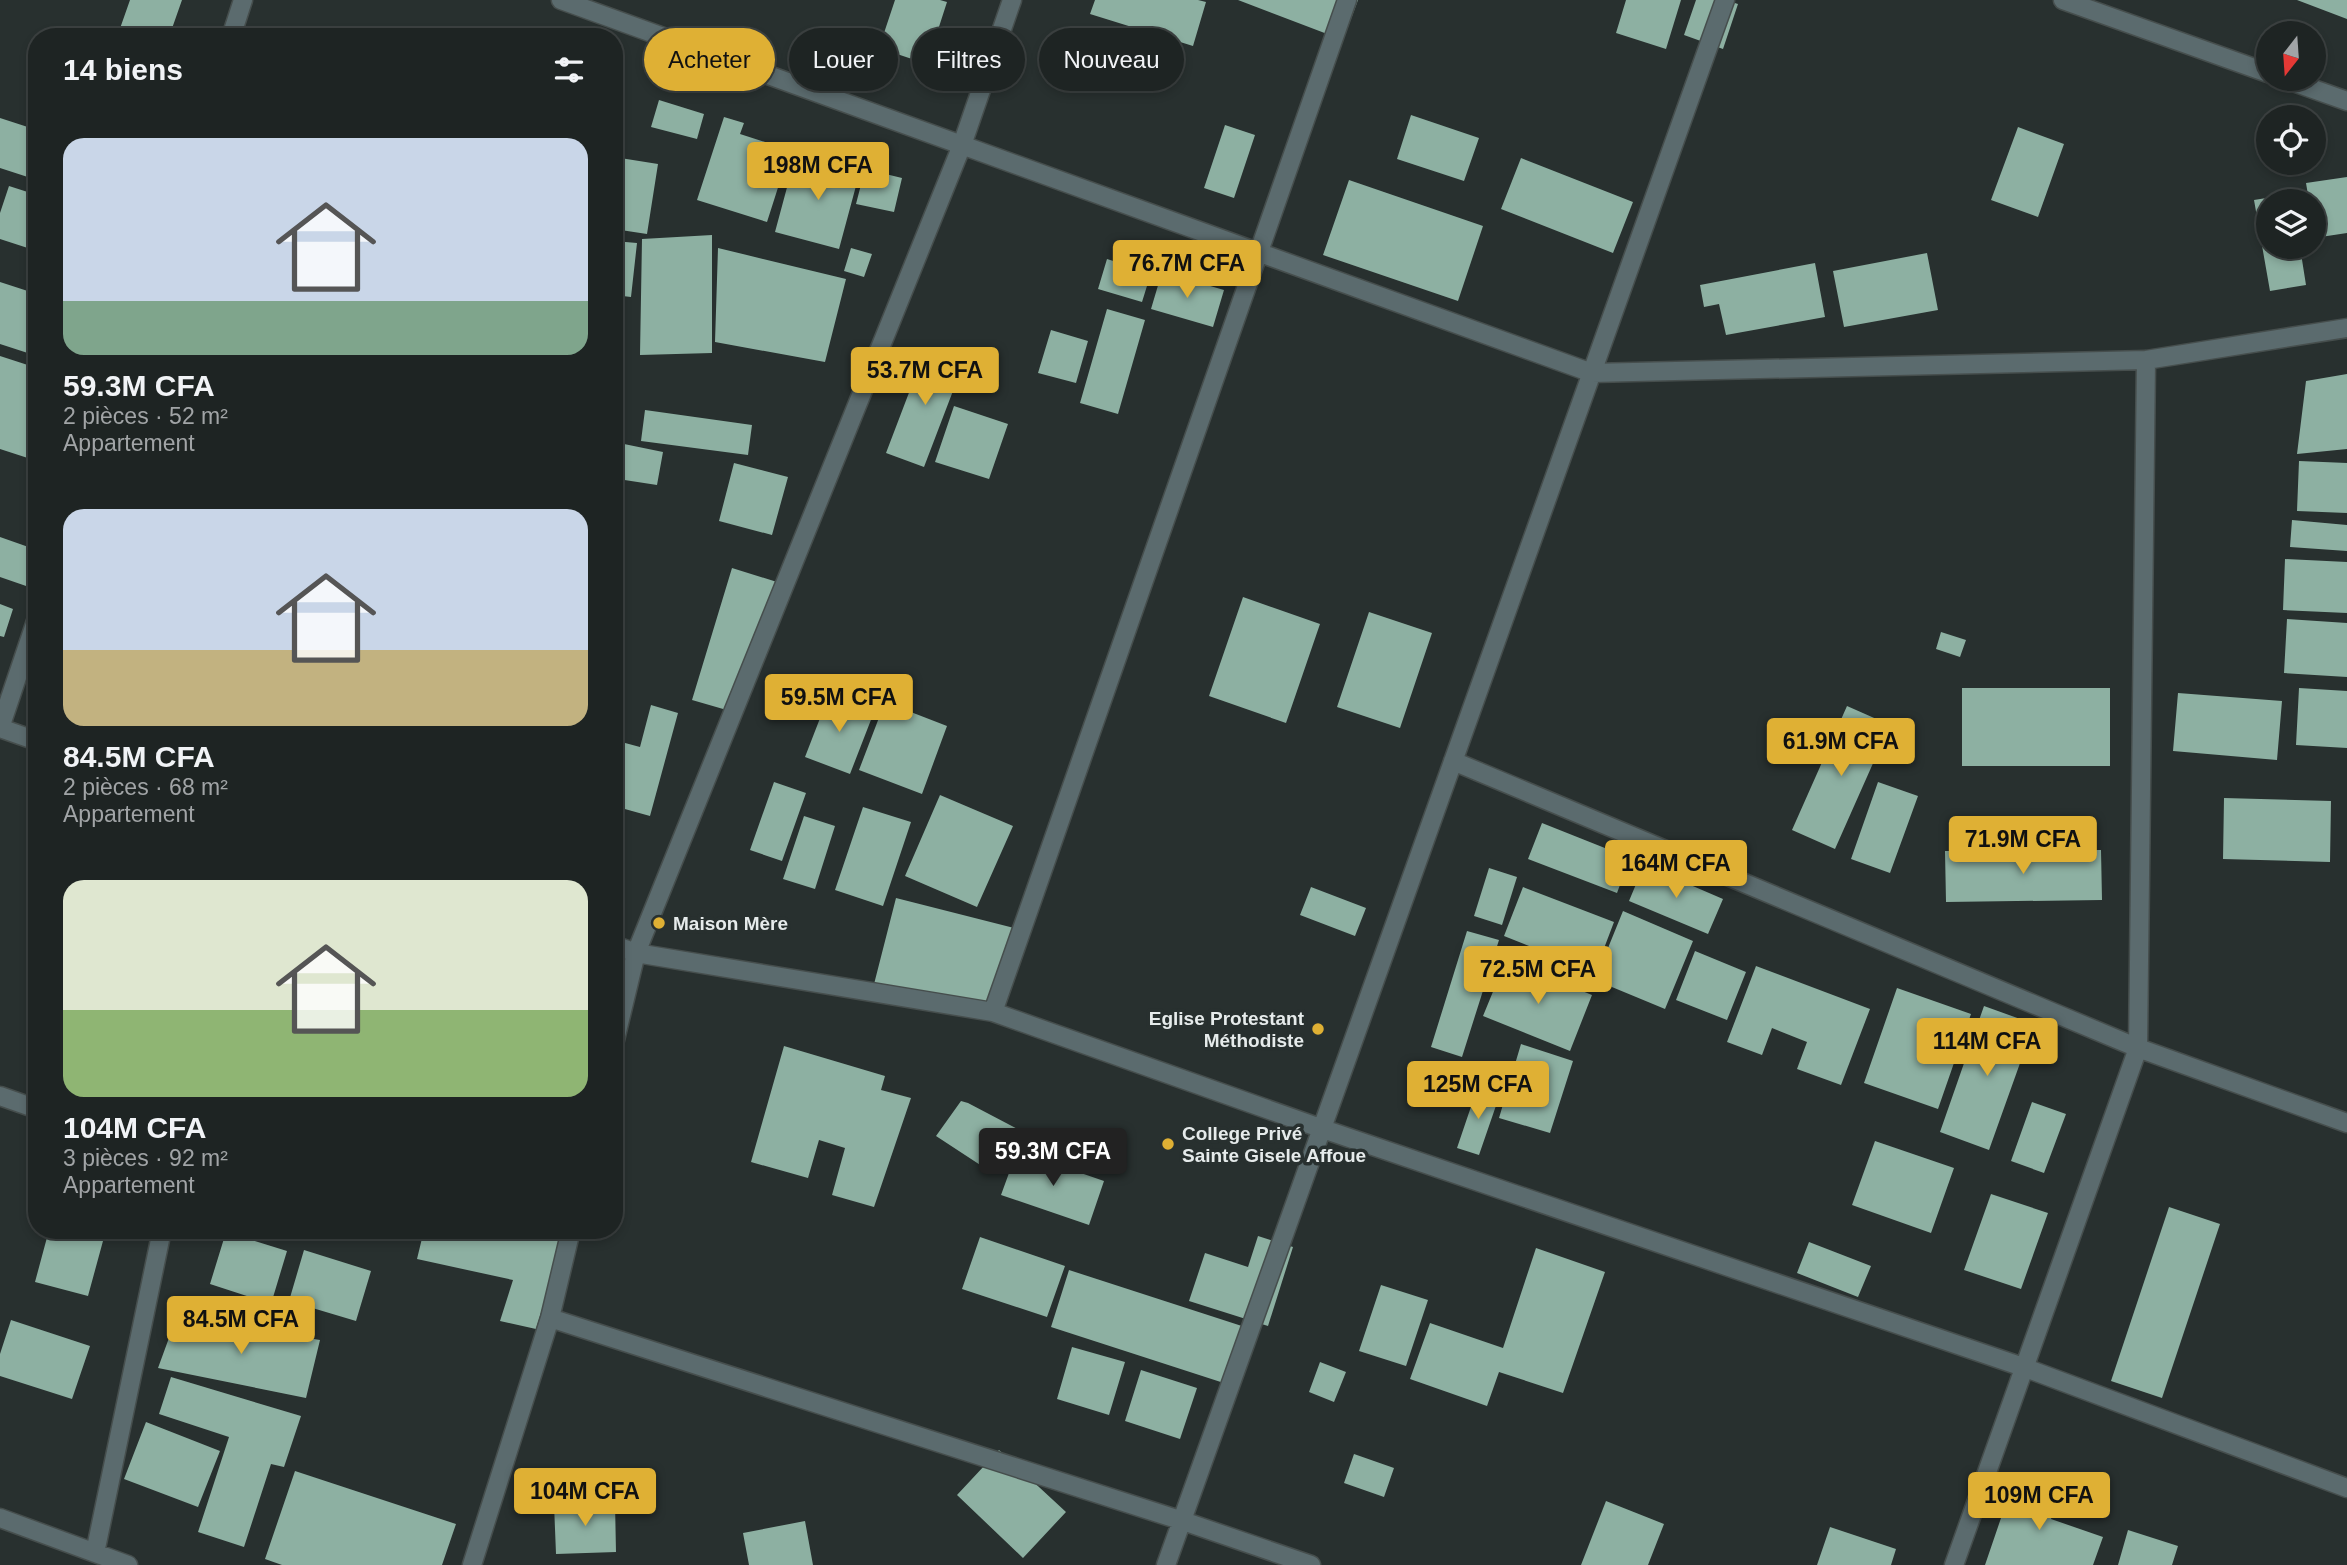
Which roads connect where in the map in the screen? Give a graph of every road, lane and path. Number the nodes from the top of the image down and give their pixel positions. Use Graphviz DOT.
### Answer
graph roads {
  1 [pos="243,0"];
  2 [pos="561,0"];
  3 [pos="1012,0"];
  4 [pos="1347,0"];
  5 [pos="1725,0"];
  6 [pos="2063,0"];
  7 [pos="590,5"];
  8 [pos="234,28"];
  9 [pos="2256,69"];
  10 [pos="2319,91"];
  11 [pos="2347,101"];
  12 [pos="962,145"];
  13 [pos="1258,253"];
  14 [pos="2347,328"];
  15 [pos="2146,360"];
  16 [pos="1592,373"];
  17 [pos="28,645"];
  18 [pos="0,728"];
  19 [pos="28,738"];
  20 [pos="1453,761"];
  21 [pos="623,948"];
  22 [pos="636,953"];
  23 [pos="623,1007"];
  24 [pos="993,1012"];
  25 [pos="2138,1048"];
  26 [pos="0,1096"];
  27 [pos="28,1106"];
  28 [pos="2347,1123"];
  29 [pos="1323,1129"];
  30 [pos="160,1239"];
  31 [pos="569,1239"];
  32 [pos="550,1318"];
  33 [pos="2023,1367"];
  34 [pos="2347,1488"];
  35 [pos="0,1518"];
  36 [pos="1183,1521"];
  37 [pos="95,1553"];
  38 [pos="128,1565"];
  39 [pos="472,1565"];
  40 [pos="1166,1565"];
  41 [pos="1311,1565"];
  42 [pos="1954,1565"];
  1 -- 8 [label="street"];
  2 -- 7 [label="street"];
  3 -- 12 [label="street"];
  4 -- 13 [label="street"];
  5 -- 16 [label="street"];
  6 -- 9 [label="street"];
  7 -- 12 [label="street"];
  10 -- 11 [label="street"];
  12 -- 13 [label="street"];
  12 -- 22 [label="street"];
  13 -- 16 [label="street"];
  13 -- 24 [label="street"];
  14 -- 15 [label="street"];
  15 -- 16 [label="street"];
  15 -- 25 [label="street"];
  16 -- 20 [label="street"];
  17 -- 18 [label="street"];
  18 -- 19 [label="street"];
  20 -- 25 [label="street"];
  20 -- 29 [label="street"];
  21 -- 22 [label="street"];
  22 -- 23 [label="street"];
  22 -- 24 [label="street"];
  24 -- 29 [label="street"];
  25 -- 28 [label="street"];
  25 -- 33 [label="street"];
  26 -- 27 [label="street"];
  29 -- 33 [label="street"];
  29 -- 36 [label="street"];
  30 -- 37 [label="street"];
  31 -- 32 [label="street"];
  32 -- 36 [label="street"];
  32 -- 39 [label="street"];
  33 -- 34 [label="street"];
  33 -- 42 [label="street"];
  35 -- 37 [label="street"];
  36 -- 40 [label="street"];
  36 -- 41 [label="street"];
  37 -- 38 [label="street"];
}
